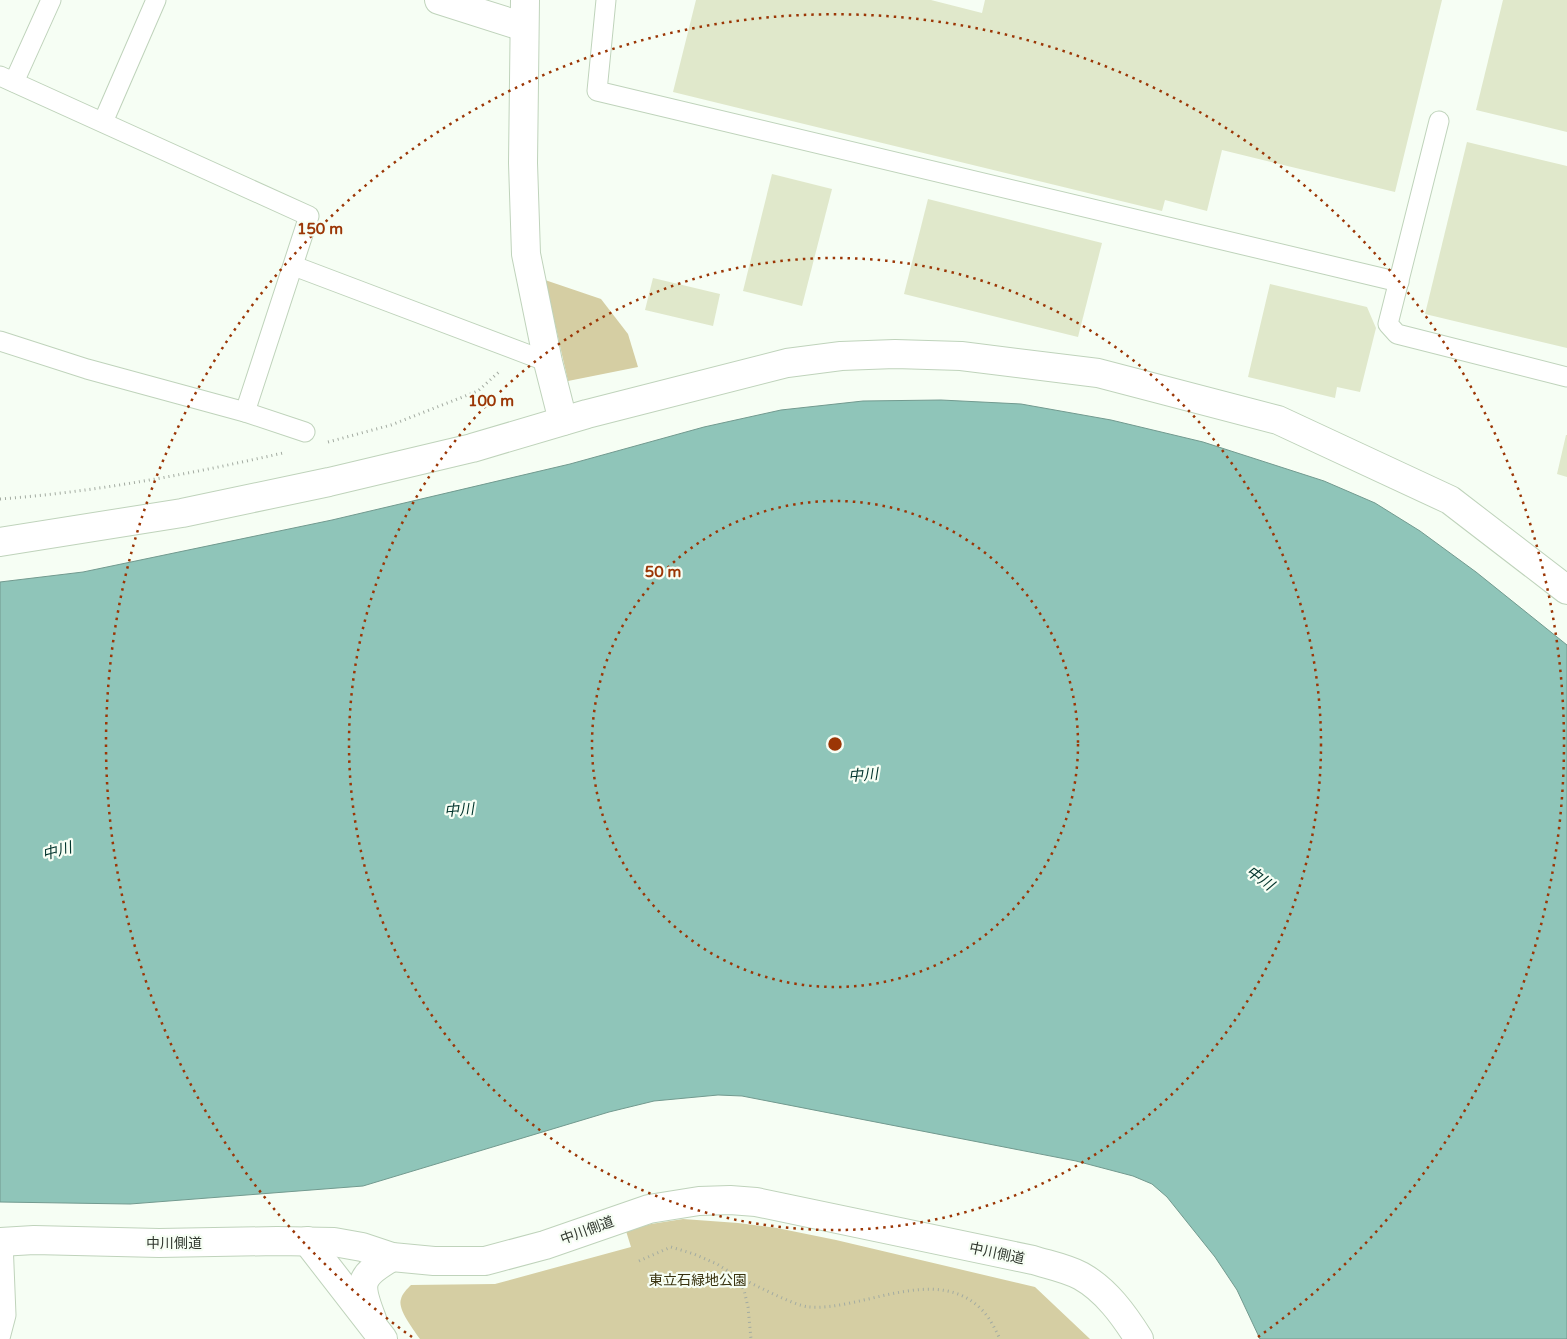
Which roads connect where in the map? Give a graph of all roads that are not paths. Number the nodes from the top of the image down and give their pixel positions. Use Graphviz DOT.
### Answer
graph roads {
  1 [pos="51,0"];
  2 [pos="156,0"];
  3 [pos="438,0"];
  4 [pos="525,0"];
  5 [pos="606,0"];
  6 [pos="524,27"];
  7 [pos="7,79"];
  8 [pos="103,122"];
  9 [pos="1439,122"];
  10 [pos="294,266"];
  11 [pos="1399,282"];
  12 [pos="0,341"];
  13 [pos="548,362"];
  14 [pos="1567,377"];
  15 [pos="245,412"];
  16 [pos="563,421"];
  17 [pos="305,432"];
  18 [pos="0,542"];
  19 [pos="1567,590"];
  20 [pos="2,1241"];
  21 [pos="307,1241"];
  22 [pos="392,1257"];
  23 [pos="379,1334"];
  24 [pos="0,1338"];
  25 [pos="1139,1339"];
  1 -- 7 [label="lane"];
  2 -- 8 [label="lane"];
  3 -- 6 [label="street"];
  4 -- 6 [label="street"];
  5 -- 11 [label="lane"];
  6 -- 13 [label="street"];
  7 -- 8 [label="lane"];
  8 -- 10 [label="lane"];
  9 -- 11 [label="lane"];
  10 -- 13 [label="lane"];
  10 -- 15 [label="lane"];
  11 -- 14 [label="lane"];
  12 -- 15 [label="lane"];
  13 -- 16 [label="street"];
  15 -- 17 [label="lane"];
  16 -- 18 [label="street"];
  16 -- 19 [label="street"];
  20 -- 21 [label="street, 中川側道"];
  20 -- 24 [label="lane"];
  21 -- 22 [label="street, 中川側道"];
  21 -- 23 [label="street"];
  22 -- 23 [label="street"];
  22 -- 25 [label="street, 中川側道"];
}
